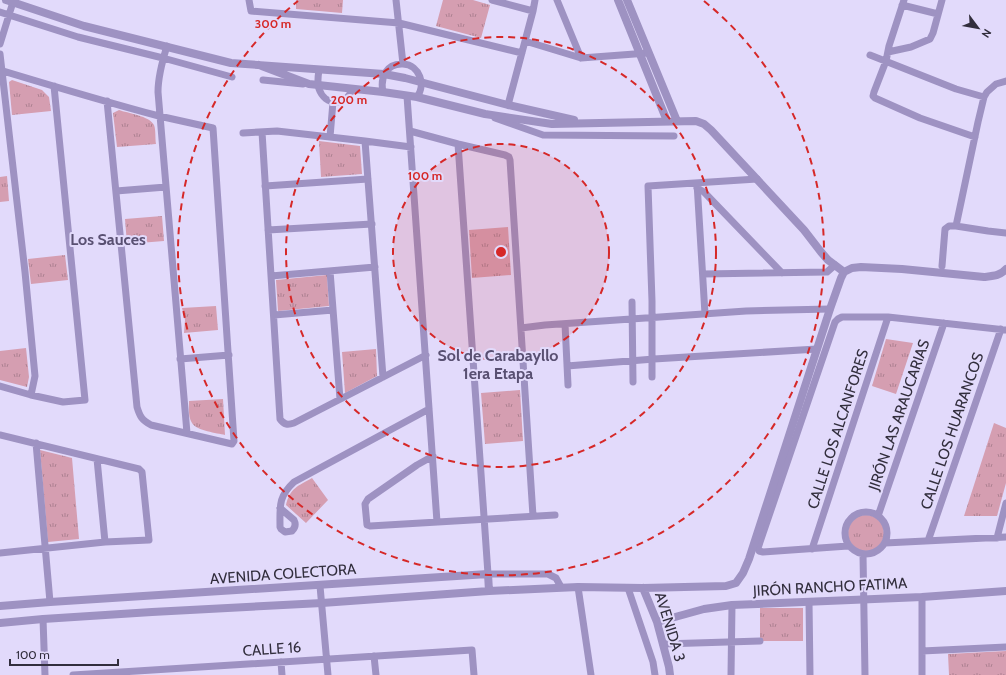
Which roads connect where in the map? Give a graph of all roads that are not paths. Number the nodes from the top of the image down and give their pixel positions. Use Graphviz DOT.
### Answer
graph roads {
  1 [pos="249,0"];
  2 [pos="396,0"];
  3 [pos="492,0"];
  4 [pos="535,0"];
  5 [pos="557,0"];
  6 [pos="618,0"];
  7 [pos="627,0"];
  8 [pos="942,0"];
  9 [pos="9,1"];
  10 [pos="903,2"];
  11 [pos="533,11"];
  12 [pos="0,12"];
  13 [pos="9,14"];
  14 [pos="938,14"];
  15 [pos="399,23"];
  16 [pos="525,41"];
  17 [pos="0,44"];
  18 [pos="167,46"];
  19 [pos="888,52"];
  20 [pos="522,53"];
  21 [pos="640,53"];
  22 [pos="648,53"];
  23 [pos="0,54"];
  24 [pos="870,55"];
  25 [pos="163,58"];
  26 [pos="581,58"];
  27 [pos="886,61"];
  28 [pos="403,64"];
  29 [pos="259,65"];
  30 [pos="1,70"];
  31 [pos="319,70"];
  32 [pos="384,74"];
  33 [pos="232,77"];
  34 [pos="263,80"];
  35 [pos="1006,81"];
  36 [pos="422,82"];
  37 [pos="308,84"];
  38 [pos="318,85"];
  39 [pos="54,86"];
  40 [pos="352,89"];
  41 [pos="383,92"];
  42 [pos="407,96"];
  43 [pos="417,97"];
  44 [pos="984,97"];
  45 [pos="107,101"];
  46 [pos="333,102"];
  47 [pos="508,105"];
  48 [pos="485,114"];
  49 [pos="160,116"];
  50 [pos="667,121"];
  51 [pos="677,121"];
  52 [pos="583,123"];
  53 [pos="410,131"];
  54 [pos="262,132"];
  55 [pos="243,133"];
  56 [pos="674,136"];
  57 [pos="330,137"];
  58 [pos="975,137"];
  59 [pos="365,141"];
  60 [pos="458,144"];
  61 [pos="411,147"];
  62 [pos="368,179"];
  63 [pos="757,179"];
  64 [pos="697,185"];
  65 [pos="266,186"];
  66 [pos="166,187"];
  67 [pos="116,191"];
  68 [pos="372,224"];
  69 [pos="956,226"];
  70 [pos="268,230"];
  71 [pos="1006,233"];
  72 [pos="835,266"];
  73 [pos="942,266"];
  74 [pos="375,267"];
  75 [pos="1006,269"];
  76 [pos="330,271"];
  77 [pos="844,272"];
  78 [pos="782,273"];
  79 [pos="702,274"];
  80 [pos="271,276"];
  81 [pos="632,302"];
  82 [pos="830,309"];
  83 [pos="333,310"];
  84 [pos="705,314"];
  85 [pos="274,316"];
  86 [pos="888,317"];
  87 [pos="652,318"];
  88 [pos="632,319"];
  89 [pos="944,323"];
  90 [pos="565,324"];
  91 [pos="521,328"];
  92 [pos="1003,330"];
  93 [pos="817,349"];
  94 [pos="229,355"];
  95 [pos="426,355"];
  96 [pos="180,359"];
  97 [pos="652,359"];
  98 [pos="633,361"];
  99 [pos="567,366"];
  100 [pos="383,377"];
  101 [pos="652,377"];
  102 [pos="633,382"];
  103 [pos="568,385"];
  104 [pos="0,386"];
  105 [pos="31,395"];
  106 [pos="340,399"];
  107 [pos="429,409"];
  108 [pos="187,433"];
  109 [pos="0,435"];
  110 [pos="36,443"];
  111 [pos="433,456"];
  112 [pos="97,458"];
  113 [pos="1006,503"];
  114 [pos="280,508"];
  115 [pos="555,515"];
  116 [pos="533,516"];
  117 [pos="878,516"];
  118 [pos="484,519"];
  119 [pos="437,522"];
  120 [pos="1006,537"];
  121 [pos="997,538"];
  122 [pos="928,541"];
  123 [pos="105,542"];
  124 [pos="884,544"];
  125 [pos="848,546"];
  126 [pos="45,549"];
  127 [pos="812,549"];
  128 [pos="0,553"];
  129 [pos="863,554"];
  130 [pos="488,574"];
  131 [pos="320,586"];
  132 [pos="561,587"];
  133 [pos="578,587"];
  134 [pos="628,588"];
  135 [pos="643,588"];
  136 [pos="489,591"];
  137 [pos="1006,592"];
  138 [pos="922,597"];
  139 [pos="863,599"];
  140 [pos="50,602"];
  141 [pos="809,602"];
  142 [pos="322,603"];
  143 [pos="732,605"];
  144 [pos="0,606"];
  145 [pos="43,619"];
  146 [pos="657,622"];
  147 [pos="0,623"];
  148 [pos="760,641"];
  149 [pos="731,642"];
  150 [pos="663,644"];
  151 [pos="1006,647"];
  152 [pos="922,651"];
  153 [pos="374,656"];
  154 [pos="327,659"];
  155 [pos="281,662"];
  156 [pos="138,673"];
  157 [pos="94,674"];
  158 [pos="45,675"];
  159 [pos="73,675"];
  160 [pos="282,675"];
  161 [pos="328,675"];
  162 [pos="376,675"];
  163 [pos="474,675"];
  164 [pos="591,675"];
  165 [pos="655,675"];
  166 [pos="670,675"];
  167 [pos="731,675"];
  168 [pos="810,675"];
  169 [pos="865,675"];
  170 [pos="922,675"];
  1 -- 15 [label="street"];
  2 -- 15 [label="street"];
  3 -- 11 [label="street"];
  4 -- 11 [label="street"];
  5 -- 26 [label="street"];
  6 -- 21 [label="street"];
  7 -- 22 [label="street"];
  8 -- 14 [label="street"];
  9 -- 13 [label="street"];
  9 -- 18 [label="street"];
  10 -- 14 [label="street"];
  10 -- 19 [label="street"];
  11 -- 16 [label="street"];
  12 -- 13 [label="street"];
  13 -- 17 [label="street"];
  13 -- 25 [label="street"];
  14 -- 19 [label="street"];
  15 -- 20 [label="street"];
  15 -- 28 [label="street"];
  16 -- 20 [label="street"];
  16 -- 26 [label="street"];
  18 -- 25 [label="street"];
  18 -- 29 [label="street"];
  19 -- 27 [label="street"];
  20 -- 47 [label="street"];
  21 -- 22 [label="street"];
  21 -- 26 [label="street"];
  21 -- 50 [label="street"];
  22 -- 51 [label="street"];
  23 -- 30 [label="street"];
  24 -- 27 [label="street"];
  25 -- 33 [label="street"];
  25 -- 49 [label="street"];
  27 -- 44 [label="street"];
  27 -- 58 [label="street"];
  28 -- 32 [label="street"];
  28 -- 36 [label="street"];
  29 -- 31 [label="street"];
  29 -- 37 [label="street"];
  30 -- 39 [label="street"];
  30 -- 105 [label="street"];
  31 -- 32 [label="street"];
  31 -- 38 [label="street"];
  32 -- 36 [label="street"];
  32 -- 41 [label="street"];
  34 -- 37 [label="street"];
  35 -- 44 [label="street"];
  36 -- 43 [label="street"];
  36 -- 47 [label="street"];
  37 -- 38 [label="street"];
  38 -- 40 [label="street"];
  38 -- 46 [label="street"];
  39 -- 45 [label="street"];
  39 -- 105 [label="street"];
  40 -- 41 [label="street"];
  40 -- 46 [label="street"];
  41 -- 42 [label="street"];
  42 -- 43 [label="street"];
  42 -- 53 [label="street"];
  43 -- 48 [label="street"];
  44 -- 58 [label="street"];
  45 -- 49 [label="street"];
  45 -- 67 [label="street"];
  46 -- 57 [label="street"];
  47 -- 52 [label="street"];
  48 -- 52 [label="street"];
  48 -- 56 [label="street"];
  49 -- 66 [label="street"];
  49 -- 94 [label="street"];
  50 -- 51 [label="street"];
  50 -- 52 [label="street"];
  51 -- 63 [label="street"];
  53 -- 60 [label="street"];
  53 -- 61 [label="street"];
  54 -- 55 [label="street"];
  54 -- 57 [label="street"];
  54 -- 65 [label="street"];
  57 -- 59 [label="street"];
  58 -- 69 [label="street"];
  59 -- 61 [label="street"];
  59 -- 62 [label="street"];
  60 -- 91 [label="street"];
  60 -- 118 [label="street"];
  61 -- 95 [label="street"];
  62 -- 65 [label="street"];
  62 -- 68 [label="street"];
  63 -- 64 [label="street"];
  63 -- 72 [label="street"];
  64 -- 78 [label="street"];
  64 -- 79 [label="street"];
  64 -- 87 [label="street"];
  65 -- 70 [label="street"];
  66 -- 67 [label="street"];
  66 -- 96 [label="street"];
  67 -- 108 [label="street"];
  68 -- 70 [label="street"];
  68 -- 74 [label="street"];
  69 -- 71 [label="street"];
  69 -- 73 [label="street"];
  70 -- 80 [label="street"];
  72 -- 77 [label="street"];
  72 -- 78 [label="street"];
  74 -- 76 [label="street"];
  74 -- 100 [label="street"];
  75 -- 77 [label="street"];
  76 -- 80 [label="street"];
  76 -- 83 [label="street"];
  77 -- 82 [label="street"];
  78 -- 79 [label="street"];
  79 -- 84 [label="street"];
  80 -- 85 [label="street"];
  81 -- 88 [label="street"];
  82 -- 84 [label="street"];
  82 -- 93 [label="street"];
  83 -- 85 [label="street"];
  83 -- 106 [label="street"];
  84 -- 87 [label="street"];
  85 -- 106 [label="street"];
  86 -- 89 [label="street"];
  86 -- 127 [label="street, CALLE LOS ALCANFORES"];
  86 -- 127 [label="street"];
  87 -- 88 [label="street"];
  87 -- 97 [label="street"];
  88 -- 90 [label="street"];
  88 -- 98 [label="street"];
  89 -- 92 [label="street"];
  89 -- 117 [label="street, JIRÓN LAS ARAUCARIAS"];
  90 -- 91 [label="street"];
  90 -- 99 [label="street"];
  91 -- 116 [label="street"];
  92 -- 122 [label="street, CALLE LOS HUARANCOS"];
  93 -- 97 [label="street"];
  93 -- 135 [label="street, AVENIDA COLECTORA"];
  94 -- 96 [label="street"];
  94 -- 108 [label="street"];
  95 -- 100 [label="street"];
  95 -- 107 [label="street"];
  96 -- 108 [label="street"];
  97 -- 98 [label="street"];
  97 -- 101 [label="street"];
  98 -- 99 [label="street"];
  98 -- 102 [label="street"];
  99 -- 103 [label="street"];
  100 -- 106 [label="street"];
  104 -- 105 [label="street"];
  107 -- 111 [label="street"];
  107 -- 114 [label="street"];
  109 -- 110 [label="street"];
  110 -- 112 [label="street"];
  110 -- 126 [label="street"];
  111 -- 119 [label="street"];
  111 -- 119 [label="street"];
  112 -- 123 [label="street"];
  112 -- 123 [label="street"];
  113 -- 121 [label="street"];
  115 -- 116 [label="street"];
  116 -- 118 [label="street"];
  117 -- 124 [label="street"];
  117 -- 125 [label="street"];
  118 -- 119 [label="street"];
  118 -- 130 [label="street"];
  120 -- 121 [label="street"];
  121 -- 122 [label="street"];
  122 -- 124 [label="street"];
  123 -- 126 [label="street"];
  124 -- 129 [label="street"];
  125 -- 127 [label="street"];
  125 -- 129 [label="street"];
  126 -- 128 [label="street"];
  126 -- 140 [label="street"];
  129 -- 139 [label="street"];
  130 -- 131 [label="street, AVENIDA COLECTORA"];
  130 -- 132 [label="street, AVENIDA COLECTORA"];
  130 -- 136 [label="street"];
  131 -- 140 [label="street, AVENIDA COLECTORA"];
  131 -- 142 [label="street"];
  132 -- 133 [label="street, AVENIDA COLECTORA"];
  132 -- 136 [label="street, AVENIDA COLECTORA"];
  133 -- 134 [label="street, AVENIDA COLECTORA"];
  133 -- 164 [label="street"];
  134 -- 135 [label="street, AVENIDA COLECTORA"];
  134 -- 165 [label="street"];
  135 -- 146 [label="street, AVENIDA 3"];
  136 -- 142 [label="street, AVENIDA COLECTORA"];
  137 -- 138 [label="street, JIRÓN RANCHO FATIMA"];
  138 -- 139 [label="street, JIRÓN RANCHO FATIMA"];
  138 -- 152 [label="street"];
  139 -- 141 [label="street, JIRÓN RANCHO FATIMA"];
  139 -- 169 [label="street"];
  140 -- 144 [label="street, AVENIDA COLECTORA"];
  141 -- 143 [label="street, JIRÓN RANCHO FATIMA"];
  141 -- 168 [label="street"];
  142 -- 145 [label="street, AVENIDA COLECTORA"];
  142 -- 154 [label="street"];
  143 -- 146 [label="street, JIRÓN RANCHO FATIMA"];
  143 -- 149 [label="street"];
  145 -- 147 [label="street, AVENIDA COLECTORA"];
  145 -- 158 [label="street"];
  146 -- 150 [label="street, AVENIDA 3"];
  148 -- 149 [label="street"];
  149 -- 150 [label="street"];
  149 -- 167 [label="street"];
  150 -- 166 [label="street, AVENIDA 3"];
  151 -- 152 [label="street"];
  152 -- 170 [label="street"];
  153 -- 154 [label="street, CALLE 16"];
  153 -- 162 [label="street"];
  153 -- 163 [label="street, CALLE 16"];
  154 -- 155 [label="street, CALLE 16"];
  154 -- 161 [label="street"];
  155 -- 156 [label="street, CALLE 16"];
  155 -- 160 [label="street"];
  156 -- 157 [label="street, CALLE 16"];
  157 -- 159 [label="street, CALLE 16"];
}
